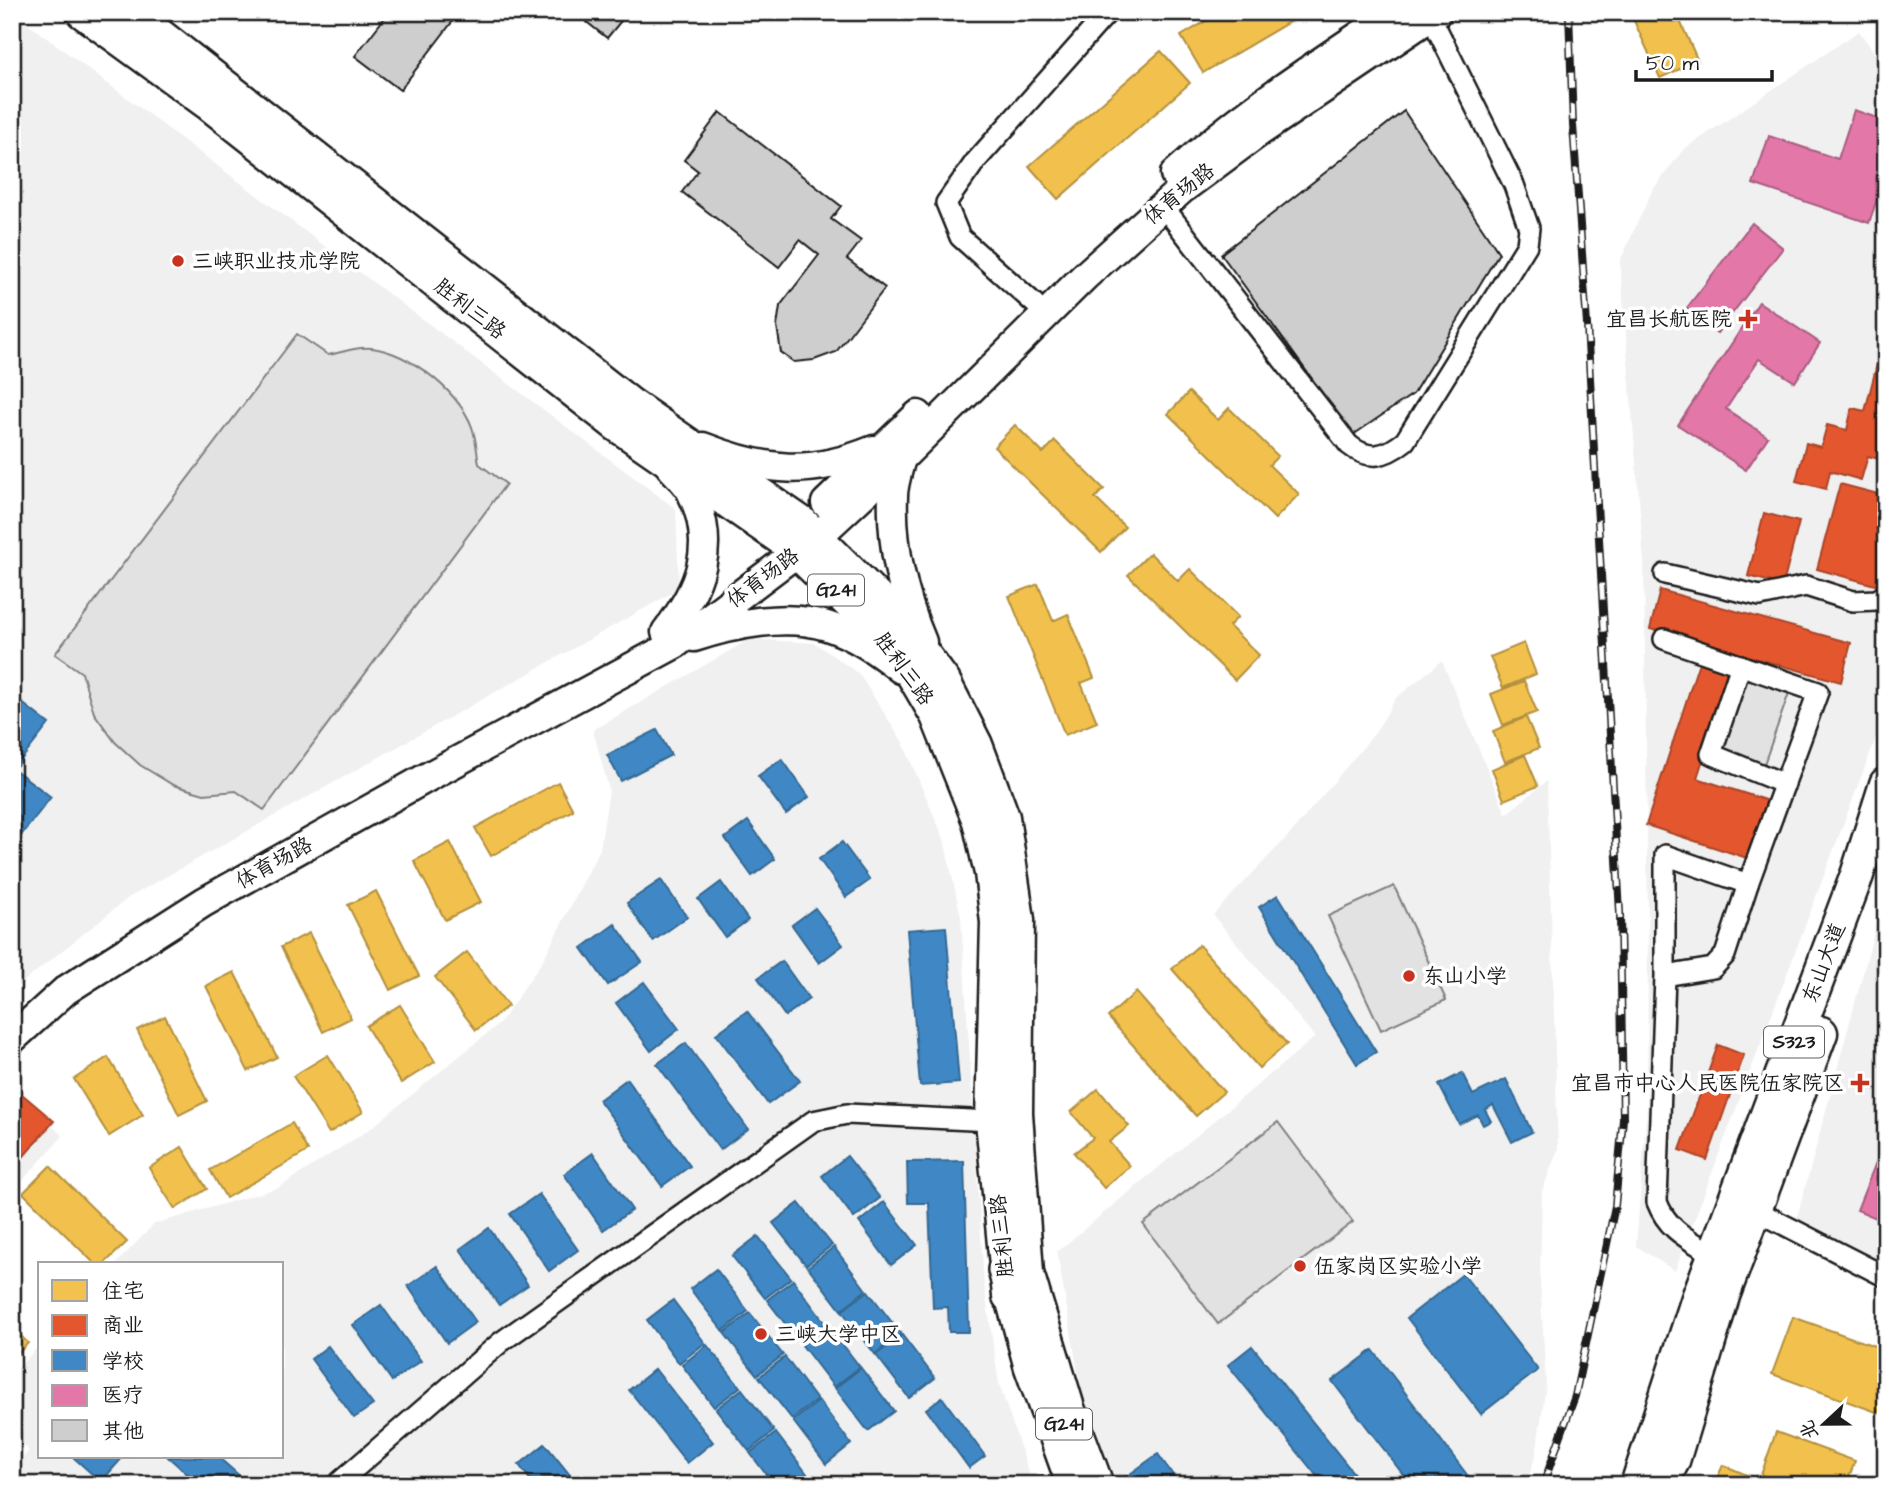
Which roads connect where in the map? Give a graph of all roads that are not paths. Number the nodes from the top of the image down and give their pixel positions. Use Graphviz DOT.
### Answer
graph roads {
  1 [pos="83,12"];
  2 [pos="130,12"];
  3 [pos="1108,12"];
  4 [pos="1395,12"];
  5 [pos="1434,14"];
  6 [pos="1163,206"];
  7 [pos="1035,304"];
  8 [pos="669,446"];
  9 [pos="894,452"];
  10 [pos="800,538"];
  11 [pos="1665,575"];
  12 [pos="1886,594"];
  13 [pos="670,638"];
  14 [pos="1664,639"];
  15 [pos="1741,665"];
  16 [pos="925,674"];
  17 [pos="1785,784"];
  18 [pos="1886,785"];
  19 [pos="1886,857"];
  20 [pos="1748,884"];
  21 [pos="1665,976"];
  22 [pos="12,1022"];
  23 [pos="12,1039"];
  24 [pos="992,1121"];
  25 [pos="1755,1210"];
  26 [pos="1016,1272"];
  27 [pos="1886,1274"];
  28 [pos="1715,1278"];
  29 [pos="1037,1364"];
  30 [pos="336,1485"];
  31 [pos="1059,1485"];
  32 [pos="1074,1485"];
  33 [pos="1087,1485"];
  34 [pos="1097,1485"];
  35 [pos="1617,1485"];
  36 [pos="1637,1485"];
  37 [pos="1660,1485"];
  38 [pos="1673,1485"];
  1 -- 8 [label="main road, 胜利三路 / G241"];
  2 -- 8 [label="main road, 胜利三路 / G241"];
  3 -- 7 [label="street"];
  4 -- 7 [label="main road, 体育场路"];
  5 -- 6 [label="main road, 体育场路"];
  5 -- 6 [label="street"];
  6 -- 9 [label="main road, 体育场路"];
  7 -- 9 [label="main road, 体育场路"];
  8 -- 9 [label="main road"];
  8 -- 10 [label="main road, 胜利三路 / G241"];
  8 -- 13 [label="main road"];
  9 -- 10 [label="main road, 体育场路"];
  9 -- 16 [label="main road"];
  10 -- 13 [label="main road, 体育场路"];
  10 -- 16 [label="main road, 胜利三路 / G241"];
  11 -- 12 [label="street"];
  13 -- 16 [label="main road"];
  13 -- 22 [label="main road, 体育场路"];
  13 -- 23 [label="main road, 体育场路"];
  14 -- 15 [label="street"];
  15 -- 17 [label="street"];
  15 -- 17 [label="street"];
  16 -- 24 [label="main road, 胜利三路 / G241"];
  16 -- 26 [label="main road, 胜利三路 / G241"];
  17 -- 20 [label="street"];
  18 -- 28 [label="main road, 东山大道 / S323"];
  19 -- 25 [label="main road, 东山大道 / S323"];
  20 -- 21 [label="street"];
  20 -- 21 [label="street"];
  21 -- 28 [label="street"];
  24 -- 26 [label="main road, 胜利三路 / G241"];
  24 -- 30 [label="street"];
  25 -- 27 [label="street"];
  25 -- 28 [label="main road, 东山大道 / S323"];
  26 -- 29 [label="highway, G241"];
  26 -- 31 [label="main road, 胜利三路 / G241"];
  26 -- 34 [label="main road, 胜利三路 / G241"];
  28 -- 35 [label="main road"];
  28 -- 36 [label="main road"];
  28 -- 37 [label="main road"];
  28 -- 38 [label="main road"];
  29 -- 32 [label="highway, G241"];
  29 -- 33 [label="highway, G241"];
}
